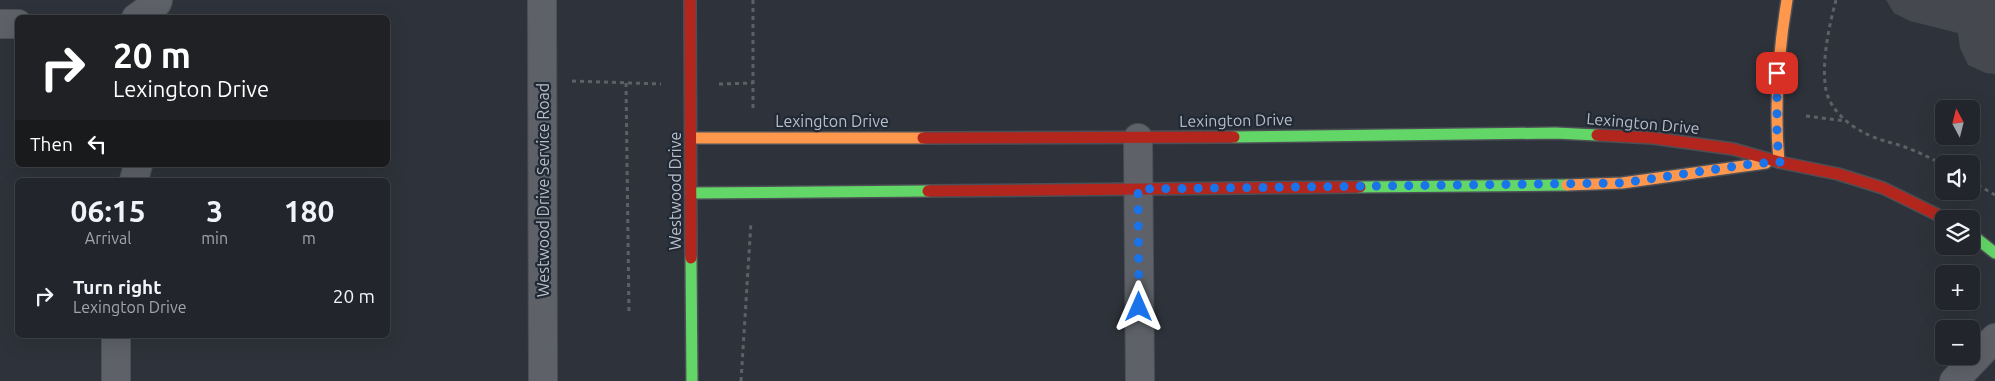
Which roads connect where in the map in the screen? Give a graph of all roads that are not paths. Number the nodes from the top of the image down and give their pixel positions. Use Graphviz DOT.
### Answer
graph roads {
  1 [pos="542,0"];
  2 [pos="690,0"];
  3 [pos="1787,0"];
  4 [pos="0,24"];
  5 [pos="15,24"];
  6 [pos="691,138"];
  7 [pos="1138,138"];
  8 [pos="1780,162"];
  9 [pos="1138,189"];
  10 [pos="691,193"];
  11 [pos="1935,214"];
  12 [pos="1980,241"];
  13 [pos="1995,253"];
  14 [pos="116,338"];
  15 [pos="1995,338"];
  16 [pos="116,381"];
  17 [pos="542,381"];
  18 [pos="692,381"];
  19 [pos="1140,381"];
  20 [pos="1954,381"];
  1 -- 17 [label="street, Westwood Drive Service Road"];
  2 -- 6 [label="street, Westwood Drive"];
  3 -- 8 [label="street"];
  4 -- 5 [label="street"];
  6 -- 7 [label="street, Lexington Drive"];
  6 -- 10 [label="street, Westwood Drive"];
  7 -- 8 [label="street, Lexington Drive"];
  7 -- 9 [label="street"];
  8 -- 9 [label="street, Lexington Drive"];
  8 -- 11 [label="street, Lexington Drive"];
  9 -- 10 [label="street, Lexington Drive"];
  9 -- 19 [label="street"];
  10 -- 18 [label="street, Westwood Drive"];
  12 -- 13 [label="street"];
  14 -- 16 [label="street"];
  15 -- 20 [label="street"];
}
